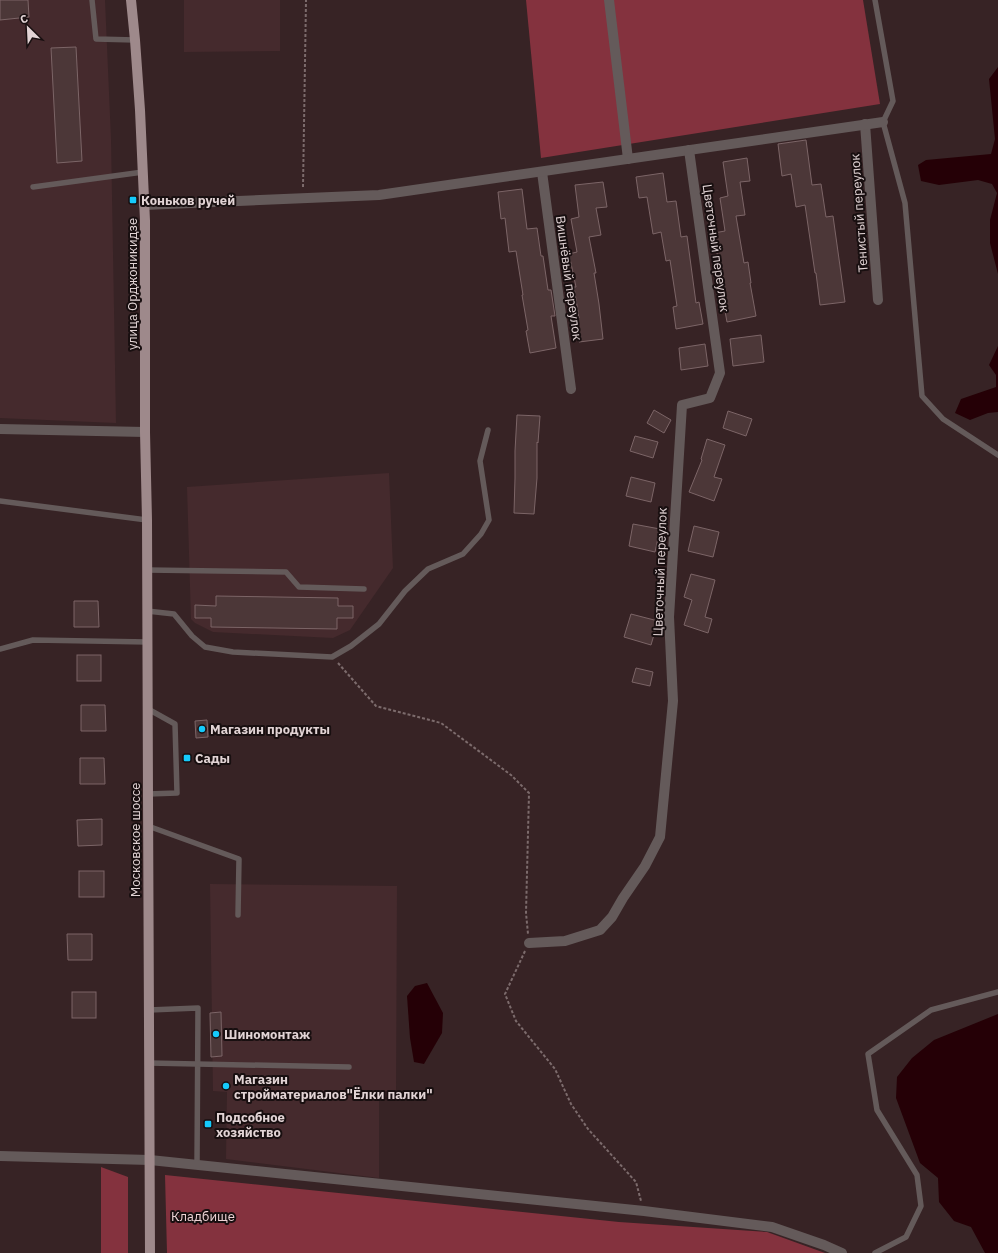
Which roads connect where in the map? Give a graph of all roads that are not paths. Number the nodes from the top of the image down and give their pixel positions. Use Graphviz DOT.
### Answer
graph roads {
  1 [pos="92,0"];
  2 [pos="131,0"];
  3 [pos="609,0"];
  4 [pos="875,0"];
  5 [pos="135,40"];
  6 [pos="883,122"];
  7 [pos="865,124"];
  8 [pos="689,150"];
  9 [pos="628,159"];
  10 [pos="143,172"];
  11 [pos="542,172"];
  12 [pos="33,187"];
  13 [pos="144,205"];
  14 [pos="878,300"];
  15 [pos="571,389"];
  16 [pos="0,429"];
  17 [pos="488,430"];
  18 [pos="145,432"];
  19 [pos="998,456"];
  20 [pos="0,501"];
  21 [pos="147,520"];
  22 [pos="147,570"];
  23 [pos="364,590"];
  24 [pos="147,611"];
  25 [pos="148,642"];
  26 [pos="0,649"];
  27 [pos="148,709"];
  28 [pos="148,794"];
  29 [pos="148,826"];
  30 [pos="238,915"];
  31 [pos="529,943"];
  32 [pos="998,992"];
  33 [pos="149,1010"];
  34 [pos="150,1064"];
  35 [pos="198,1064"];
  36 [pos="349,1067"];
  37 [pos="0,1156"];
  38 [pos="150,1160"];
  39 [pos="197,1164"];
  40 [pos="150,1253"];
  41 [pos="842,1253"];
  42 [pos="875,1253"];
  1 -- 5 [label="lane"];
  2 -- 5 [label="main road, улица Орджоникидзе"];
  3 -- 9 [label="street"];
  4 -- 6 [label="lane"];
  5 -- 10 [label="main road, улица Орджоникидзе"];
  6 -- 7 [label="street"];
  6 -- 19 [label="lane"];
  7 -- 8 [label="street"];
  7 -- 14 [label="street, Тенистый переулок"];
  8 -- 9 [label="street"];
  8 -- 31 [label="street, Цветочный переулок"];
  9 -- 11 [label="street"];
  10 -- 12 [label="lane"];
  10 -- 13 [label="main road, улица Орджоникидзе"];
  11 -- 13 [label="street"];
  11 -- 15 [label="street, Вишнёвый переулок"];
  13 -- 18 [label="main road, улица Орджоникидзе"];
  16 -- 18 [label="street"];
  17 -- 24 [label="lane"];
  18 -- 21 [label="main road, улица Орджоникидзе"];
  20 -- 21 [label="lane"];
  21 -- 22 [label="main road, Московское шоссе"];
  22 -- 23 [label="lane"];
  22 -- 24 [label="main road, Московское шоссе"];
  24 -- 25 [label="main road, Московское шоссе"];
  25 -- 26 [label="lane"];
  25 -- 27 [label="main road, Московское шоссе"];
  27 -- 28 [label="main road, Московское шоссе"];
  27 -- 28 [label="lane"];
  28 -- 29 [label="main road, Московское шоссе"];
  29 -- 30 [label="lane"];
  29 -- 33 [label="main road, Московское шоссе"];
  32 -- 42 [label="lane"];
  33 -- 34 [label="main road, Московское шоссе"];
  33 -- 35 [label="lane"];
  34 -- 35 [label="lane"];
  34 -- 38 [label="main road, Московское шоссе"];
  35 -- 36 [label="lane"];
  35 -- 39 [label="lane"];
  37 -- 38 [label="street"];
  38 -- 39 [label="street"];
  38 -- 40 [label="main road, Московское шоссе"];
  39 -- 41 [label="street"];
}
